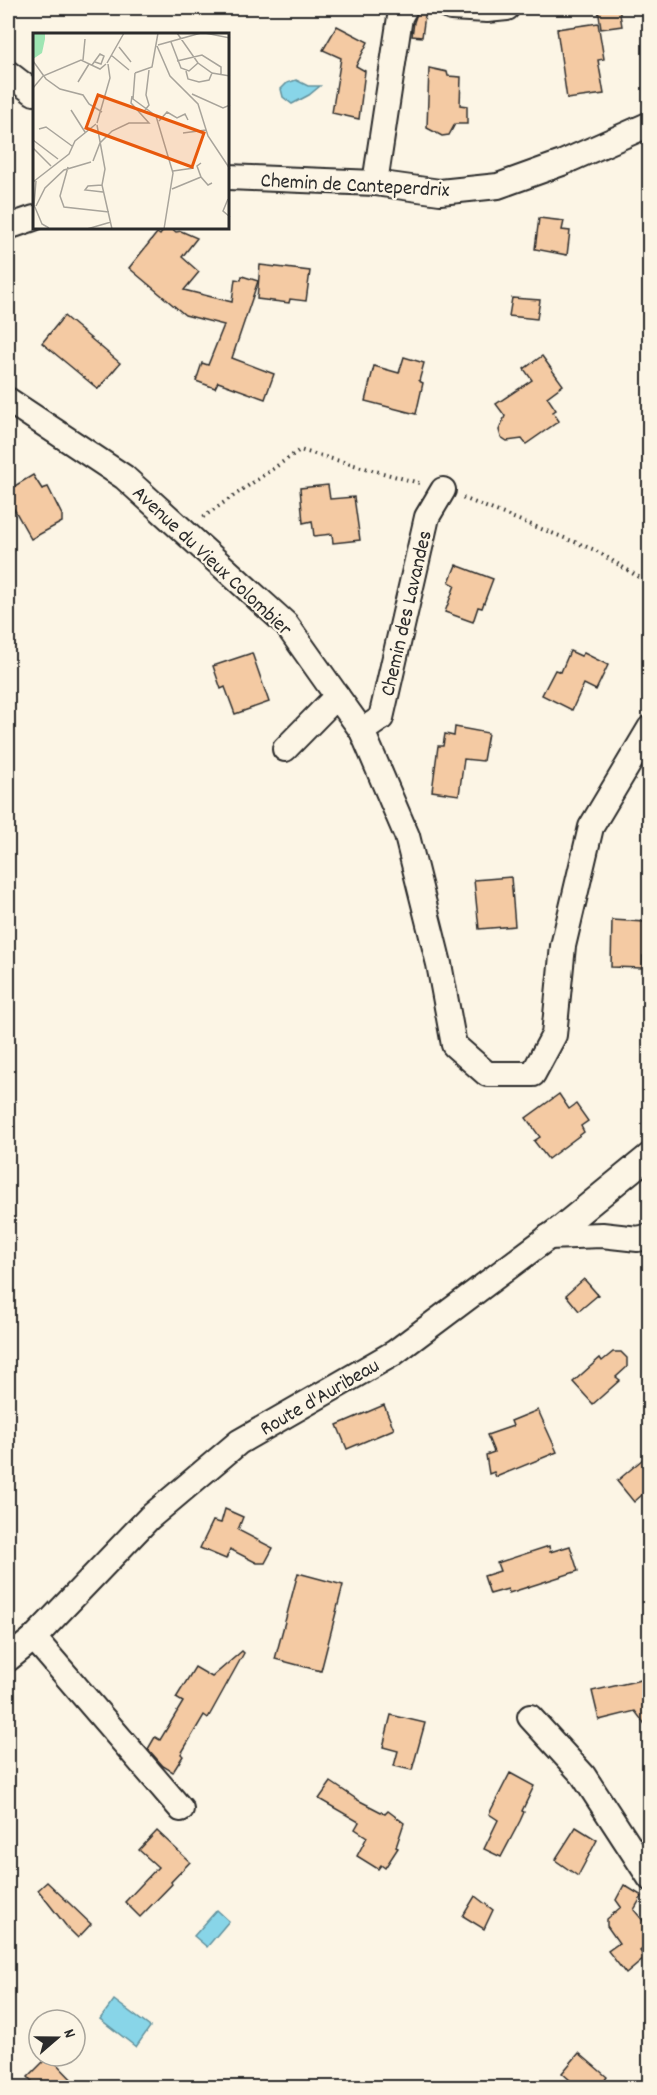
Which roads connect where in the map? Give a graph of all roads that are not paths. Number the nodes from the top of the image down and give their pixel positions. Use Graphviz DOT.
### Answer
graph roads {
  1 [pos="405,8"];
  2 [pos="451,8"];
  3 [pos="507,8"];
  4 [pos="8,73"];
  5 [pos="33,92"];
  6 [pos="650,124"];
  7 [pos="230,177"];
  8 [pos="375,183"];
  9 [pos="33,218"];
  10 [pos="8,227"];
  11 [pos="8,400"];
  12 [pos="443,490"];
  13 [pos="337,696"];
  14 [pos="650,728"];
  15 [pos="362,731"];
  16 [pos="285,749"];
  17 [pos="650,1155"];
  18 [pos="650,1236"];
  19 [pos="548,1237"];
  20 [pos="34,1638"];
  21 [pos="8,1659"];
  22 [pos="530,1717"];
  23 [pos="181,1809"];
  24 [pos="650,1878"];
  1 -- 8 [label="street"];
  2 -- 3 [label="street"];
  4 -- 5 [label="street"];
  6 -- 8 [label="street, Chemin de Canteperdrix"];
  7 -- 8 [label="street, Chemin de Canteperdrix"];
  9 -- 10 [label="street"];
  11 -- 13 [label="street, Avenue du Vieux Colombier"];
  12 -- 15 [label="street, Chemin des Lavandes"];
  13 -- 15 [label="street, Avenue du Vieux Colombier"];
  13 -- 16 [label="street"];
  14 -- 15 [label="street, Avenue du Vieux Colombier"];
  17 -- 19 [label="street, Route d'Auribeau"];
  18 -- 19 [label="street"];
  19 -- 20 [label="street, Route d'Auribeau"];
  20 -- 21 [label="street, Route d'Auribeau"];
  20 -- 23 [label="street"];
  22 -- 24 [label="street"];
}
